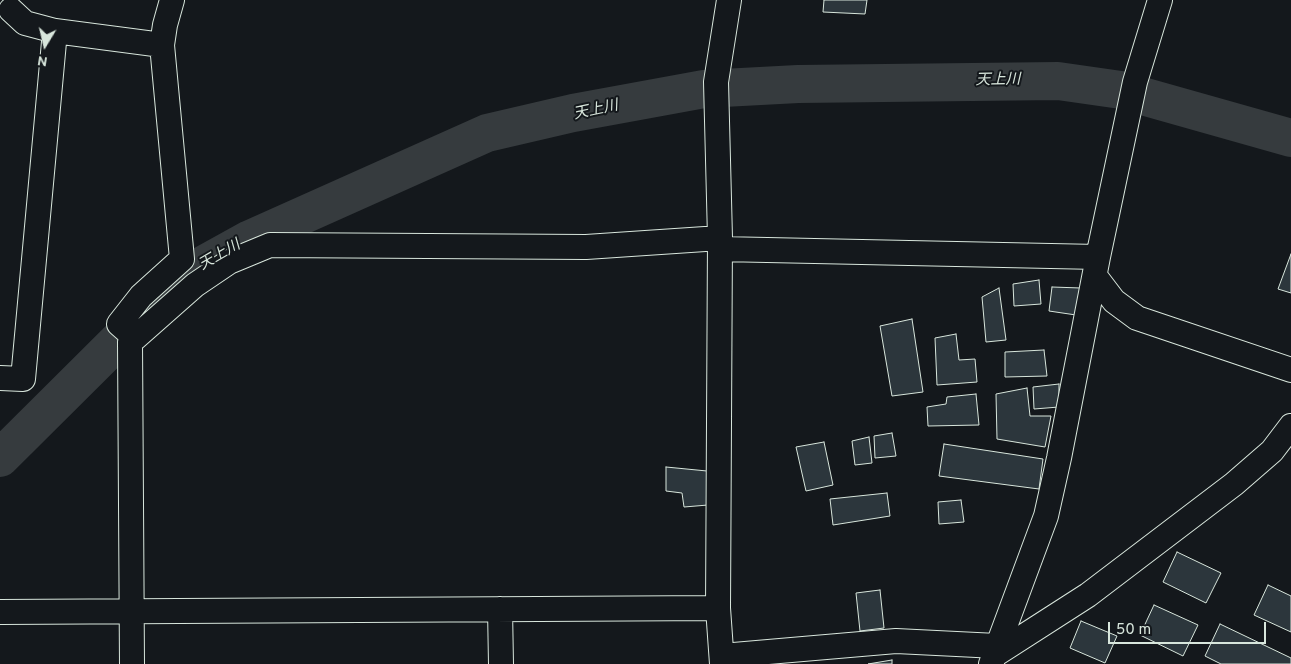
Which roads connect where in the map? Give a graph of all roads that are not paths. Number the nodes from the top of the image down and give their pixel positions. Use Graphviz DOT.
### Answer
graph roads {
  1 [pos="172,0"];
  2 [pos="729,0"];
  3 [pos="1160,0"];
  4 [pos="11,10"];
  5 [pos="55,31"];
  6 [pos="162,45"];
  7 [pos="720,244"];
  8 [pos="1097,267"];
  9 [pos="130,334"];
  10 [pos="1291,370"];
  11 [pos="0,378"];
  12 [pos="1291,426"];
  13 [pos="718,608"];
  14 [pos="500,609"];
  15 [pos="0,612"];
  16 [pos="132,612"];
  17 [pos="994,656"];
  18 [pos="722,660"];
  19 [pos="132,664"];
  20 [pos="501,664"];
  1 -- 6 [label="street"];
  2 -- 7 [label="street"];
  3 -- 8 [label="street"];
  4 -- 5 [label="street"];
  5 -- 6 [label="street"];
  5 -- 11 [label="street"];
  6 -- 9 [label="street"];
  7 -- 8 [label="street"];
  7 -- 9 [label="street"];
  7 -- 13 [label="street"];
  8 -- 10 [label="street"];
  8 -- 17 [label="street"];
  9 -- 16 [label="street"];
  12 -- 17 [label="street"];
  13 -- 14 [label="street"];
  13 -- 18 [label="street"];
  14 -- 16 [label="street"];
  14 -- 20 [label="street"];
  15 -- 16 [label="street"];
  16 -- 19 [label="street"];
  17 -- 18 [label="street"];
}
